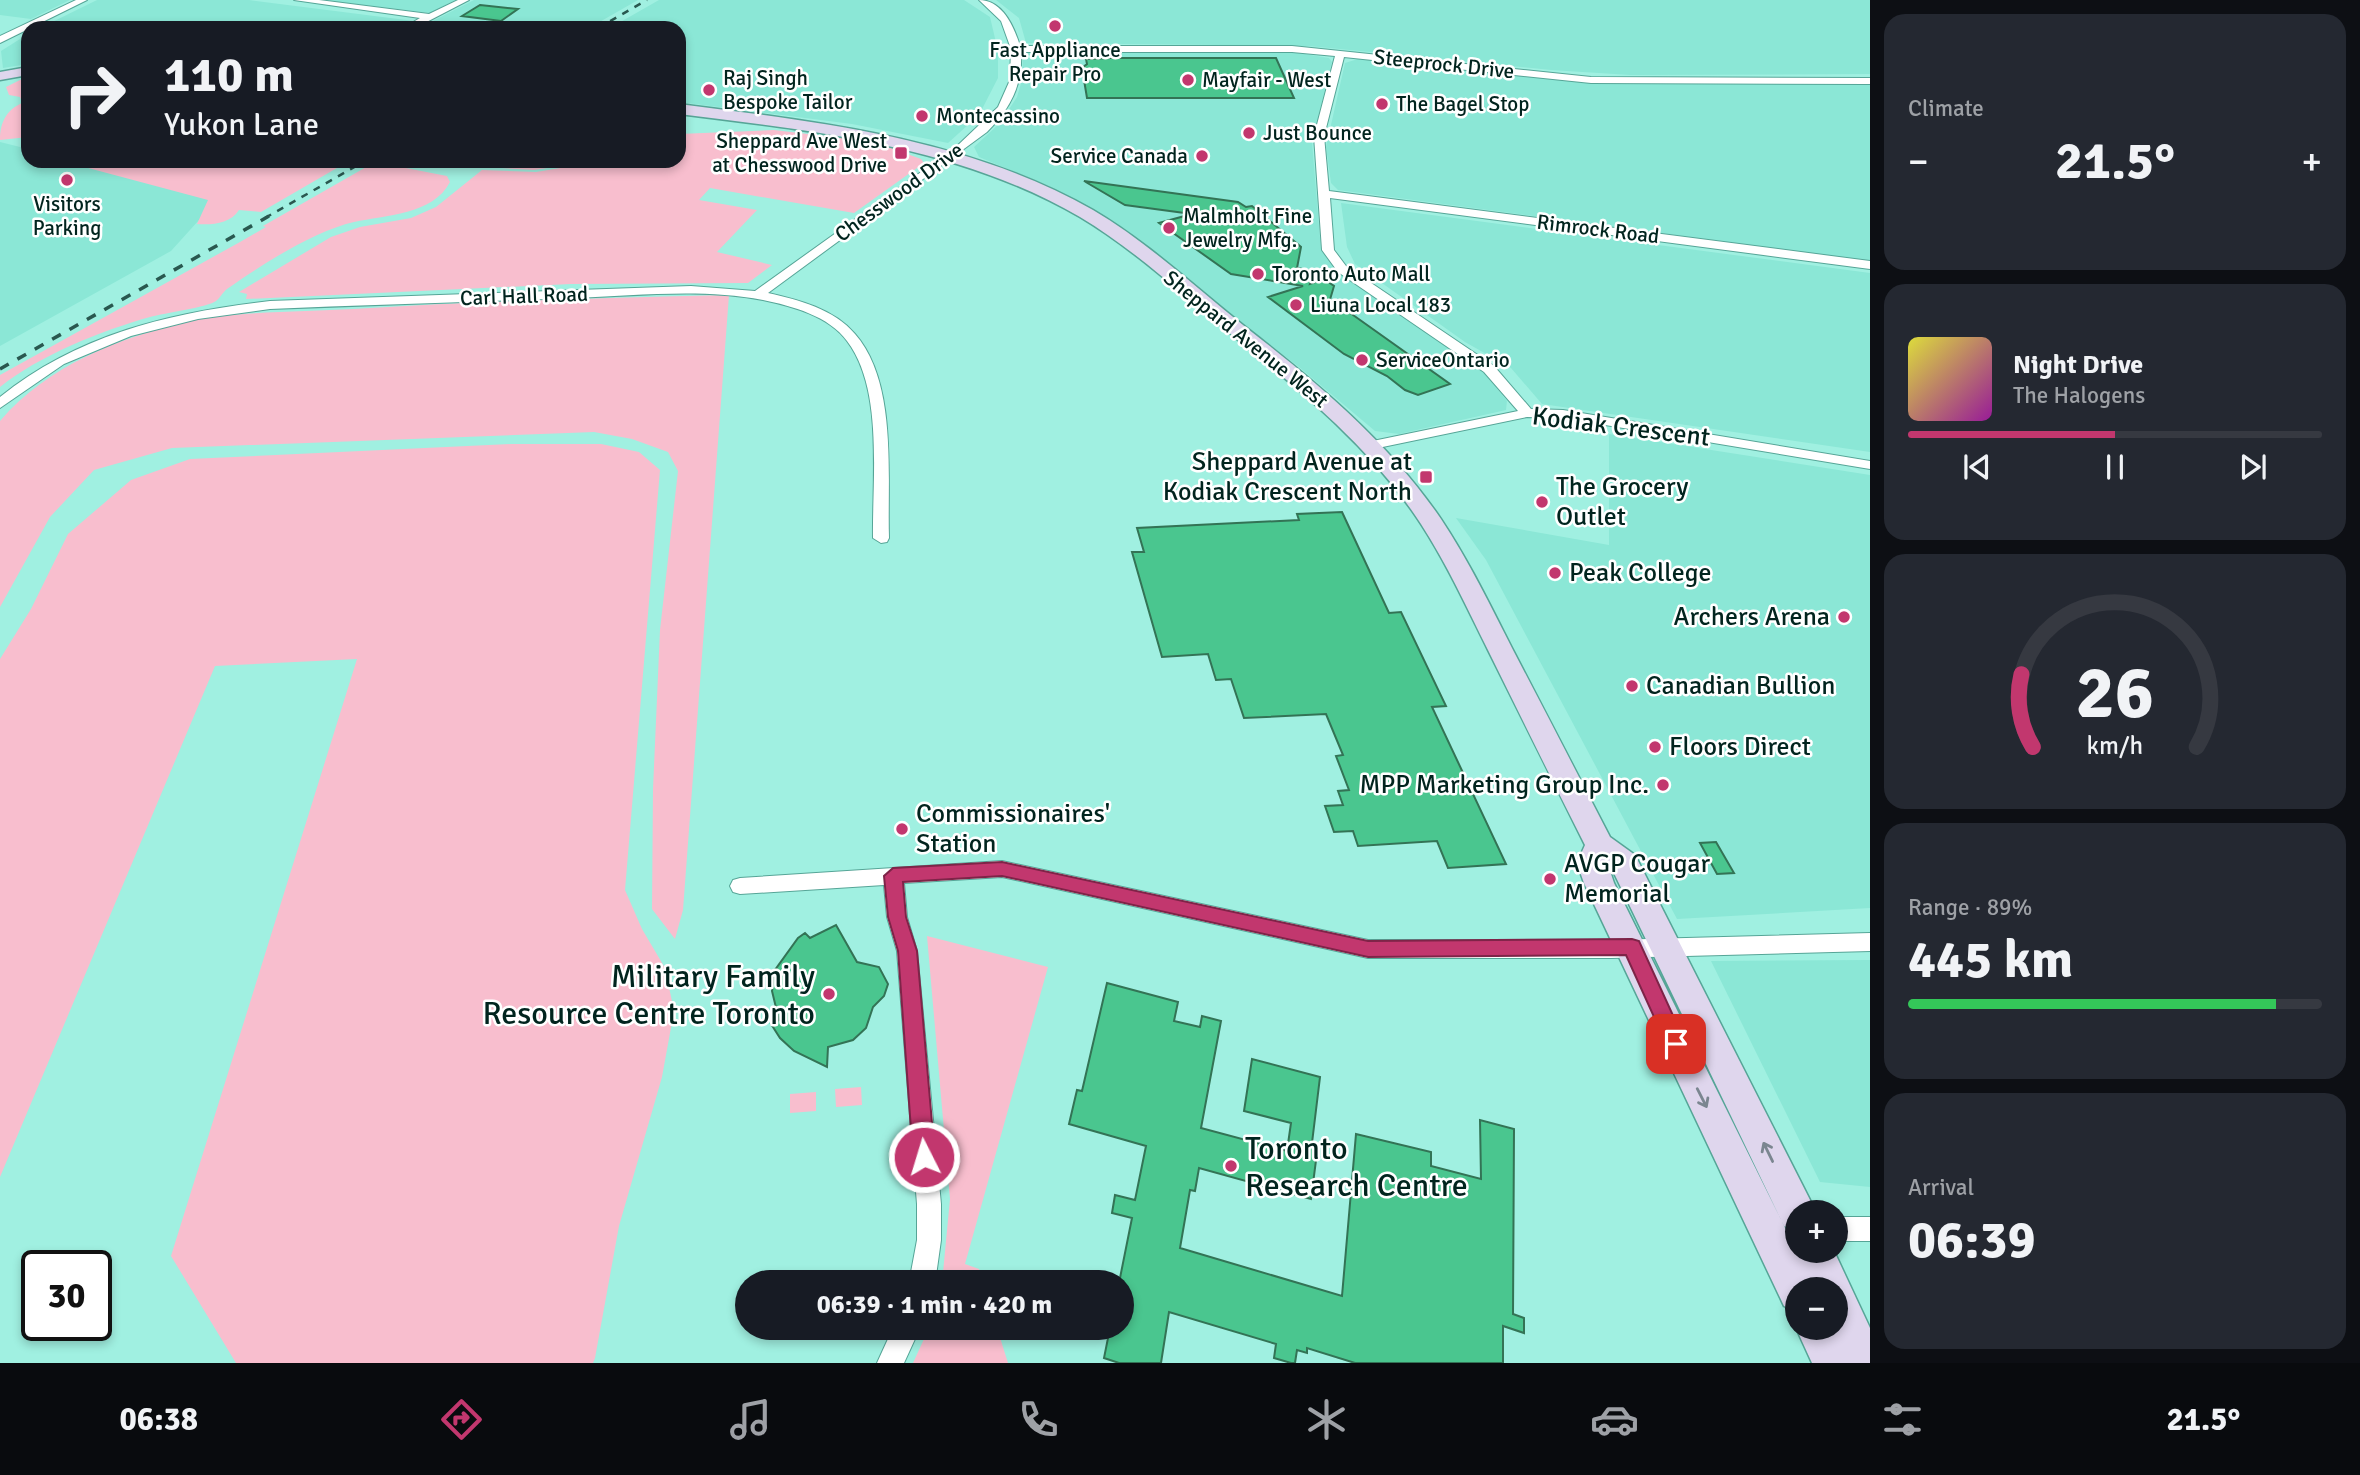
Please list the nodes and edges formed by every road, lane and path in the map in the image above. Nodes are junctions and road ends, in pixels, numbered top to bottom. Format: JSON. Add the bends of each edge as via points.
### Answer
{"nodes":[{"id":1,"x":83,"y":0,"type":"edge"},
{"id":2,"x":298,"y":0,"type":"edge"},
{"id":3,"x":465,"y":0,"type":"edge"},
{"id":4,"x":983,"y":0,"type":"edge"},
{"id":5,"x":431,"y":17,"type":"junction"},
{"id":6,"x":39,"y":21,"type":"edge"},
{"id":7,"x":423,"y":21,"type":"edge"},
{"id":8,"x":21,"y":30,"type":"edge"},
{"id":9,"x":0,"y":40,"type":"edge"},
{"id":10,"x":1017,"y":49,"type":"junction"},
{"id":11,"x":1341,"y":52,"type":"junction"},
{"id":12,"x":21,"y":72,"type":"edge"},
{"id":13,"x":0,"y":76,"type":"edge"},
{"id":14,"x":1870,"y":80,"type":"edge"},
{"id":15,"x":686,"y":110,"type":"edge"},
{"id":16,"x":951,"y":155,"type":"junction"},
{"id":17,"x":1326,"y":194,"type":"junction"},
{"id":18,"x":1870,"y":264,"type":"edge"},
{"id":19,"x":758,"y":295,"type":"junction"},
{"id":20,"x":0,"y":404,"type":"edge"},
{"id":21,"x":1527,"y":413,"type":"junction"},
{"id":22,"x":1373,"y":445,"type":"junction"},
{"id":23,"x":1870,"y":465,"type":"edge"},
{"id":24,"x":881,"y":538,"type":"dead end"},
{"id":25,"x":1600,"y":845,"type":"junction"},
{"id":26,"x":893,"y":876,"type":"junction"},
{"id":27,"x":740,"y":886,"type":"dead end"},
{"id":28,"x":1870,"y":943,"type":"edge"},
{"id":29,"x":1667,"y":945,"type":"junction"},
{"id":30,"x":1632,"y":947,"type":"junction"},
{"id":31,"x":1791,"y":1200,"type":"edge"},
{"id":32,"x":1870,"y":1228,"type":"edge"},
{"id":33,"x":1848,"y":1229,"type":"edge"},
{"id":34,"x":924,"y":1270,"type":"edge"},
{"id":35,"x":1789,"y":1277,"type":"edge"},
{"id":36,"x":1848,"y":1323,"type":"edge"},
{"id":37,"x":901,"y":1340,"type":"edge"},
{"id":38,"x":1821,"y":1340,"type":"edge"},
{"id":39,"x":890,"y":1363,"type":"edge"},
{"id":40,"x":1832,"y":1363,"type":"edge"},
{"id":41,"x":1866,"y":1363,"type":"edge"}],
"edges":[{"from":1,"to":6,"type":"street"},
{"from":2,"to":5,"type":"street"},
{"from":3,"to":5,"type":"street"},
{"from":4,"to":10,"type":"street","name":"Chesswood Drive","via":[[1004,16]]},
{"from":5,"to":7,"type":"street"},
{"from":8,"to":9,"type":"street"},
{"from":10,"to":11,"type":"street","name":"Steeprock Drive"},
{"from":10,"to":16,"type":"street","name":"Chesswood Drive","via":[[1013,86],[1004,106],[990,124]]},
{"from":11,"to":14,"type":"street","name":"Steeprock Drive","via":[[1591,80]]},
{"from":11,"to":17,"type":"street","via":[[1319,136]]},
{"from":12,"to":13,"type":"main road"},
{"from":15,"to":16,"type":"main road","name":"Sheppard Avenue West","via":[[826,129]]},
{"from":16,"to":19,"type":"street","name":"Chesswood Drive"},
{"from":16,"to":22,"type":"main road","name":"Sheppard Avenue West","via":[[1024,182],[1088,215],[1298,378]]},
{"from":17,"to":18,"type":"street","name":"Rimrock Road"},
{"from":17,"to":21,"type":"street","via":[[1326,238],[1335,262],[1489,369]]},
{"from":19,"to":20,"type":"street","name":"Carl Hall Road","via":[[691,290],[218,310],[154,324],[82,351],[43,372]]},
{"from":19,"to":24,"type":"street","name":"Carl Hall Road","via":[[822,316],[846,332],[863,352],[876,397]]},
{"from":21,"to":22,"type":"street","name":"Kodiak Crescent"},
{"from":21,"to":23,"type":"street","name":"Kodiak Crescent","via":[[1563,414]]},
{"from":22,"to":25,"type":"main road","name":"Sheppard Avenue West","via":[[1422,507],[1460,569]]},
{"from":25,"to":29,"type":"main road","name":"Sheppard Avenue West","via":[[1625,863]]},
{"from":25,"to":30,"type":"main road","name":"Sheppard Avenue West","via":[[1592,863]]},
{"from":26,"to":27,"type":"street"},
{"from":26,"to":30,"type":"street","via":[[1002,869],[1368,949]]},
{"from":26,"to":34,"type":"street","via":[[897,917],[907,951],[929,1204]]},
{"from":28,"to":29,"type":"street"},
{"from":29,"to":30,"type":"street"},
{"from":31,"to":29,"type":"main road","name":"Sheppard Avenue West","one_way":true},
{"from":30,"to":35,"type":"main road","name":"Sheppard Avenue West","one_way":true},
{"from":32,"to":33,"type":"street"},
{"from":36,"to":41,"type":"main road"},
{"from":37,"to":39,"type":"street"},
{"from":38,"to":40,"type":"main road"}]}
